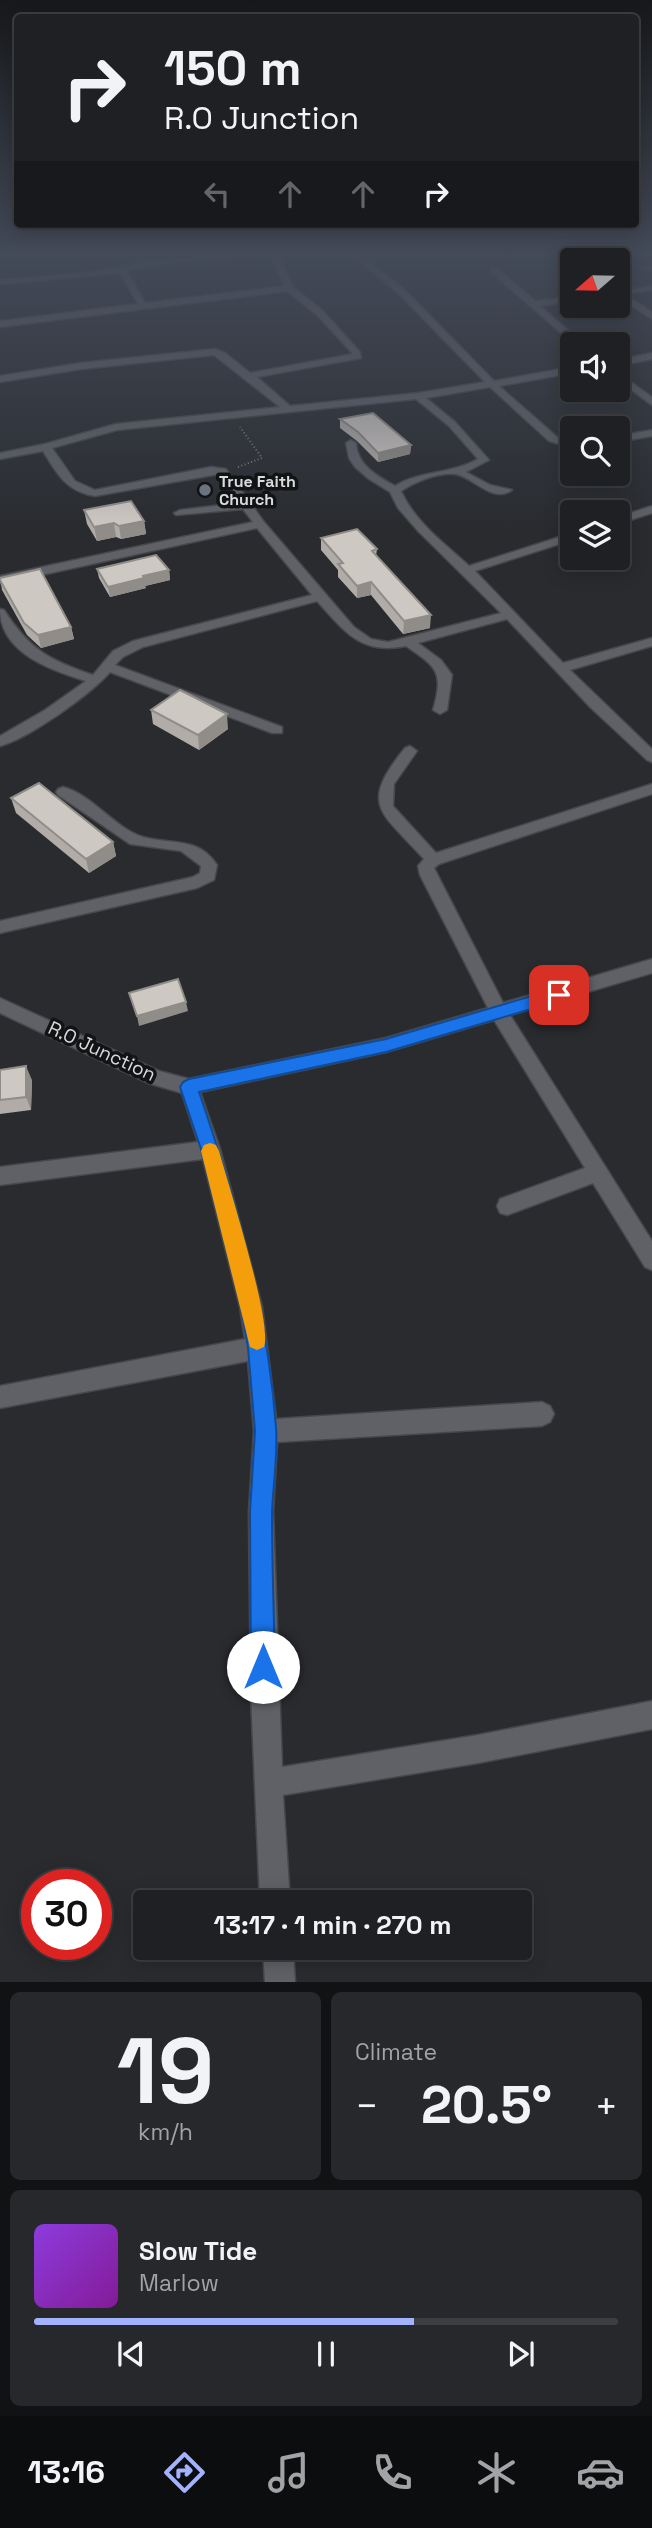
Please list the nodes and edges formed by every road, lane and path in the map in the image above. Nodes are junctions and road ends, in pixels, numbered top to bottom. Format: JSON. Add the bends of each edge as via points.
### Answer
{"nodes":[{"id":1,"x":349,"y":344,"type":"edge"},
{"id":2,"x":453,"y":344,"type":"edge"},
{"id":3,"x":652,"y":356,"type":"edge"},
{"id":4,"x":630,"y":361,"type":"edge"},
{"id":5,"x":560,"y":372,"type":"edge"},
{"id":6,"x":252,"y":375,"type":"junction"},
{"id":7,"x":0,"y":379,"type":"edge"},
{"id":8,"x":492,"y":384,"type":"junction"},
{"id":9,"x":630,"y":385,"type":"edge"},
{"id":10,"x":418,"y":396,"type":"junction"},
{"id":11,"x":652,"y":402,"type":"edge"},
{"id":12,"x":288,"y":410,"type":"junction"},
{"id":13,"x":232,"y":416,"type":"junction"},
{"id":14,"x":652,"y":433,"type":"edge"},
{"id":15,"x":630,"y":437,"type":"edge"},
{"id":16,"x":560,"y":441,"type":"edge"},
{"id":17,"x":351,"y":443,"type":"dead end"},
{"id":18,"x":46,"y":447,"type":"junction"},
{"id":19,"x":0,"y":456,"type":"edge"},
{"id":20,"x":222,"y":471,"type":"junction"},
{"id":21,"x":457,"y":471,"type":"junction"},
{"id":22,"x":394,"y":490,"type":"junction"},
{"id":23,"x":507,"y":490,"type":"dead end"},
{"id":24,"x":246,"y":505,"type":"junction"},
{"id":25,"x":652,"y":509,"type":"edge"},
{"id":26,"x":180,"y":513,"type":"dead end"},
{"id":27,"x":630,"y":517,"type":"edge"},
{"id":28,"x":260,"y":524,"type":"junction"},
{"id":29,"x":560,"y":540,"type":"edge"},
{"id":30,"x":467,"y":570,"type":"junction"},
{"id":31,"x":0,"y":580,"type":"edge"},
{"id":32,"x":320,"y":597,"type":"junction"},
{"id":33,"x":0,"y":612,"type":"edge"},
{"id":34,"x":509,"y":615,"type":"junction"},
{"id":35,"x":408,"y":642,"type":"junction"},
{"id":36,"x":652,"y":642,"type":"edge"},
{"id":37,"x":108,"y":667,"type":"junction"},
{"id":38,"x":561,"y":668,"type":"junction"},
{"id":39,"x":96,"y":680,"type":"junction"},
{"id":40,"x":440,"y":710,"type":"dead end"},
{"id":41,"x":276,"y":730,"type":"dead end"},
{"id":42,"x":0,"y":742,"type":"edge"},
{"id":43,"x":410,"y":751,"type":"dead end"},
{"id":44,"x":652,"y":757,"type":"edge"},
{"id":45,"x":652,"y":789,"type":"edge"},
{"id":46,"x":63,"y":792,"type":"dead end"},
{"id":47,"x":433,"y":860,"type":"junction"},
{"id":48,"x":0,"y":927,"type":"edge"},
{"id":49,"x":652,"y":966,"type":"edge"},
{"id":50,"x":0,"y":1005,"type":"edge"},
{"id":51,"x":499,"y":1012,"type":"junction"},
{"id":52,"x":189,"y":1087,"type":"junction"},
{"id":53,"x":210,"y":1149,"type":"junction"},
{"id":54,"x":598,"y":1172,"type":"junction"},
{"id":55,"x":0,"y":1175,"type":"edge"},
{"id":56,"x":506,"y":1206,"type":"dead end"},
{"id":57,"x":652,"y":1261,"type":"edge"},
{"id":58,"x":258,"y":1348,"type":"junction"},
{"id":59,"x":0,"y":1397,"type":"edge"},
{"id":60,"x":542,"y":1414,"type":"dead end"},
{"id":61,"x":266,"y":1431,"type":"junction"},
{"id":62,"x":652,"y":1715,"type":"edge"},
{"id":63,"x":268,"y":1783,"type":"junction"},
{"id":64,"x":274,"y":1890,"type":"edge"},
{"id":65,"x":279,"y":1960,"type":"edge"},
{"id":66,"x":280,"y":1982,"type":"edge"}],
"edges":[{"from":1,"to":6,"type":"street","via":[[357,358]]},
{"from":2,"to":8,"type":"street"},
{"from":3,"to":4,"type":"street"},
{"from":5,"to":8,"type":"street"},
{"from":6,"to":7,"type":"street","via":[[215,352]]},
{"from":6,"to":12,"type":"street"},
{"from":8,"to":10,"type":"street"},
{"from":8,"to":16,"type":"street"},
{"from":9,"to":11,"type":"street"},
{"from":10,"to":12,"type":"street"},
{"from":10,"to":21,"type":"street","via":[[452,424],[484,460]]},
{"from":12,"to":13,"type":"street"},
{"from":13,"to":18,"type":"street","via":[[116,427]]},
{"from":13,"to":20,"type":"path","via":[[262,458]]},
{"from":14,"to":15,"type":"street"},
{"from":17,"to":22,"type":"street","via":[[352,456],[372,477]]},
{"from":18,"to":19,"type":"street"},
{"from":18,"to":20,"type":"street","via":[[81,492]]},
{"from":20,"to":24,"type":"street"},
{"from":21,"to":22,"type":"street","via":[[423,474]]},
{"from":21,"to":23,"type":"street","via":[[487,488]]},
{"from":22,"to":30,"type":"street","via":[[422,529]]},
{"from":24,"to":26,"type":"street"},
{"from":24,"to":28,"type":"street"},
{"from":25,"to":27,"type":"street"},
{"from":28,"to":31,"type":"street"},
{"from":28,"to":32,"type":"street"},
{"from":29,"to":30,"type":"street"},
{"from":30,"to":34,"type":"street"},
{"from":32,"to":35,"type":"street","via":[[367,642],[388,646]]},
{"from":32,"to":37,"type":"street","via":[[162,636],[118,654]]},
{"from":33,"to":39,"type":"street","via":[[15,639],[35,657]]},
{"from":34,"to":35,"type":"street"},
{"from":34,"to":38,"type":"street"},
{"from":35,"to":40,"type":"street","via":[[440,665],[445,674],[448,684]]},
{"from":36,"to":38,"type":"street"},
{"from":37,"to":39,"type":"street"},
{"from":37,"to":41,"type":"street"},
{"from":38,"to":44,"type":"street"},
{"from":39,"to":42,"type":"street"},
{"from":43,"to":47,"type":"street","via":[[385,785],[383,797],[386,807]]},
{"from":45,"to":47,"type":"street"},
{"from":46,"to":48,"type":"street","via":[[135,840],[179,844],[200,853],[209,865],[208,876]]},
{"from":47,"to":51,"type":"street","via":[[426,866],[428,875]]},
{"from":49,"to":51,"type":"street","name":"R.O Junction"},
{"from":50,"to":52,"type":"street","name":"R.O Junction","via":[[156,1078]]},
{"from":51,"to":52,"type":"street","name":"R.O Junction","via":[[386,1045]]},
{"from":51,"to":54,"type":"street"},
{"from":52,"to":53,"type":"street"},
{"from":53,"to":55,"type":"street"},
{"from":53,"to":58,"type":"street"},
{"from":54,"to":56,"type":"street"},
{"from":54,"to":57,"type":"street"},
{"from":58,"to":59,"type":"street"},
{"from":58,"to":61,"type":"street"},
{"from":60,"to":61,"type":"street"},
{"from":61,"to":63,"type":"street","via":[[261,1512]]},
{"from":62,"to":63,"type":"street"},
{"from":63,"to":64,"type":"street"},
{"from":65,"to":66,"type":"street"}]}
